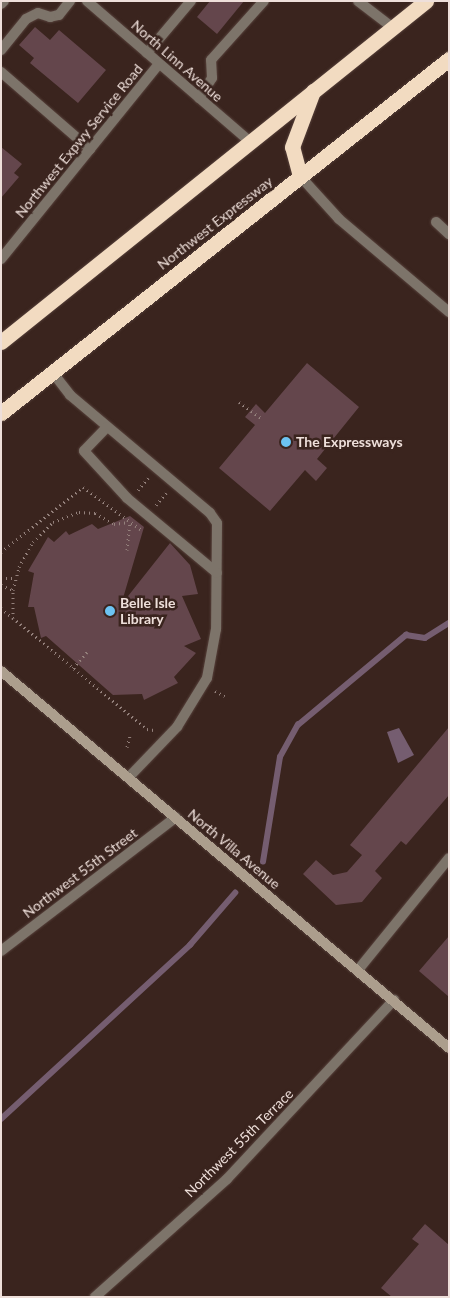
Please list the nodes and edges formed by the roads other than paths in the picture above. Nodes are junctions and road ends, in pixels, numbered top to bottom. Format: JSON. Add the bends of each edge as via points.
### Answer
{"nodes":[{"id":1,"x":4,"y":1,"type":"edge"},
{"id":2,"x":70,"y":1,"type":"edge"},
{"id":3,"x":87,"y":1,"type":"edge"},
{"id":4,"x":191,"y":1,"type":"edge"},
{"id":5,"x":264,"y":1,"type":"edge"},
{"id":6,"x":358,"y":1,"type":"edge"},
{"id":7,"x":426,"y":1,"type":"edge"},
{"id":8,"x":1,"y":4,"type":"edge"},
{"id":9,"x":392,"y":28,"type":"junction"},
{"id":10,"x":1,"y":50,"type":"edge"},
{"id":11,"x":147,"y":53,"type":"junction"},
{"id":12,"x":449,"y":59,"type":"edge"},
{"id":13,"x":160,"y":64,"type":"junction"},
{"id":14,"x":1,"y":72,"type":"edge"},
{"id":15,"x":314,"y":90,"type":"junction"},
{"id":16,"x":199,"y":98,"type":"junction"},
{"id":17,"x":249,"y":141,"type":"junction"},
{"id":18,"x":90,"y":149,"type":"junction"},
{"id":19,"x":300,"y":176,"type":"junction"},
{"id":20,"x":436,"y":222,"type":"dead end"},
{"id":21,"x":449,"y":234,"type":"edge"},
{"id":22,"x":1,"y":259,"type":"edge"},
{"id":23,"x":449,"y":312,"type":"edge"},
{"id":24,"x":1,"y":342,"type":"edge"},
{"id":25,"x":53,"y":372,"type":"junction"},
{"id":26,"x":1,"y":413,"type":"edge"},
{"id":27,"x":107,"y":426,"type":"junction"},
{"id":28,"x":217,"y":573,"type":"junction"},
{"id":29,"x":1,"y":671,"type":"edge"},
{"id":30,"x":129,"y":776,"type":"junction"},
{"id":31,"x":176,"y":817,"type":"junction"},
{"id":32,"x":449,"y":858,"type":"edge"},
{"id":33,"x":1,"y":951,"type":"edge"},
{"id":34,"x":358,"y":970,"type":"junction"},
{"id":35,"x":394,"y":1000,"type":"junction"},
{"id":36,"x":449,"y":1048,"type":"edge"},
{"id":37,"x":95,"y":1297,"type":"edge"}],
"edges":[{"from":1,"to":8,"type":"street"},
{"from":2,"to":10,"type":"street","via":[[59,15],[50,17],[38,13],[26,19]]},
{"from":3,"to":11,"type":"street","name":"North Linn Avenue"},
{"from":4,"to":11,"type":"street"},
{"from":5,"to":16,"type":"street","via":[[211,60],[212,78]]},
{"from":6,"to":9,"type":"street"},
{"from":7,"to":9,"type":"highway"},
{"from":9,"to":15,"type":"highway"},
{"from":11,"to":13,"type":"street","name":"North Linn Avenue"},
{"from":12,"to":19,"type":"highway","name":"Northwest Expressway"},
{"from":13,"to":16,"type":"street","name":"North Linn Avenue"},
{"from":13,"to":18,"type":"street","name":"Northwest Expwy Service Road"},
{"from":14,"to":18,"type":"street"},
{"from":15,"to":17,"type":"highway"},
{"from":15,"to":19,"type":"highway","via":[[292,147]]},
{"from":16,"to":17,"type":"street","name":"North Linn Avenue"},
{"from":17,"to":24,"type":"highway"},
{"from":18,"to":22,"type":"street","name":"Northwest Expwy Service Road"},
{"from":19,"to":23,"type":"street","via":[[339,219]]},
{"from":19,"to":25,"type":"highway","name":"Northwest Expressway"},
{"from":20,"to":21,"type":"street"},
{"from":25,"to":26,"type":"highway","name":"Northwest Expressway"},
{"from":25,"to":27,"type":"street","via":[[70,395]]},
{"from":27,"to":28,"type":"street","via":[[214,517]]},
{"from":27,"to":28,"type":"street","via":[[84,451],[127,498]]},
{"from":28,"to":30,"type":"street","via":[[215,644],[207,678],[177,727]]},
{"from":29,"to":30,"type":"street","name":"North Villa Avenue"},
{"from":30,"to":31,"type":"street","name":"North Villa Avenue"},
{"from":31,"to":33,"type":"street","name":"Northwest 55th Street"},
{"from":31,"to":34,"type":"street","name":"North Villa Avenue"},
{"from":32,"to":34,"type":"street"},
{"from":34,"to":35,"type":"street","name":"North Villa Avenue"},
{"from":35,"to":36,"type":"street","name":"North Villa Avenue"},
{"from":35,"to":37,"type":"street","name":"Northwest 55th Terrace","via":[[227,1179]]}]}
